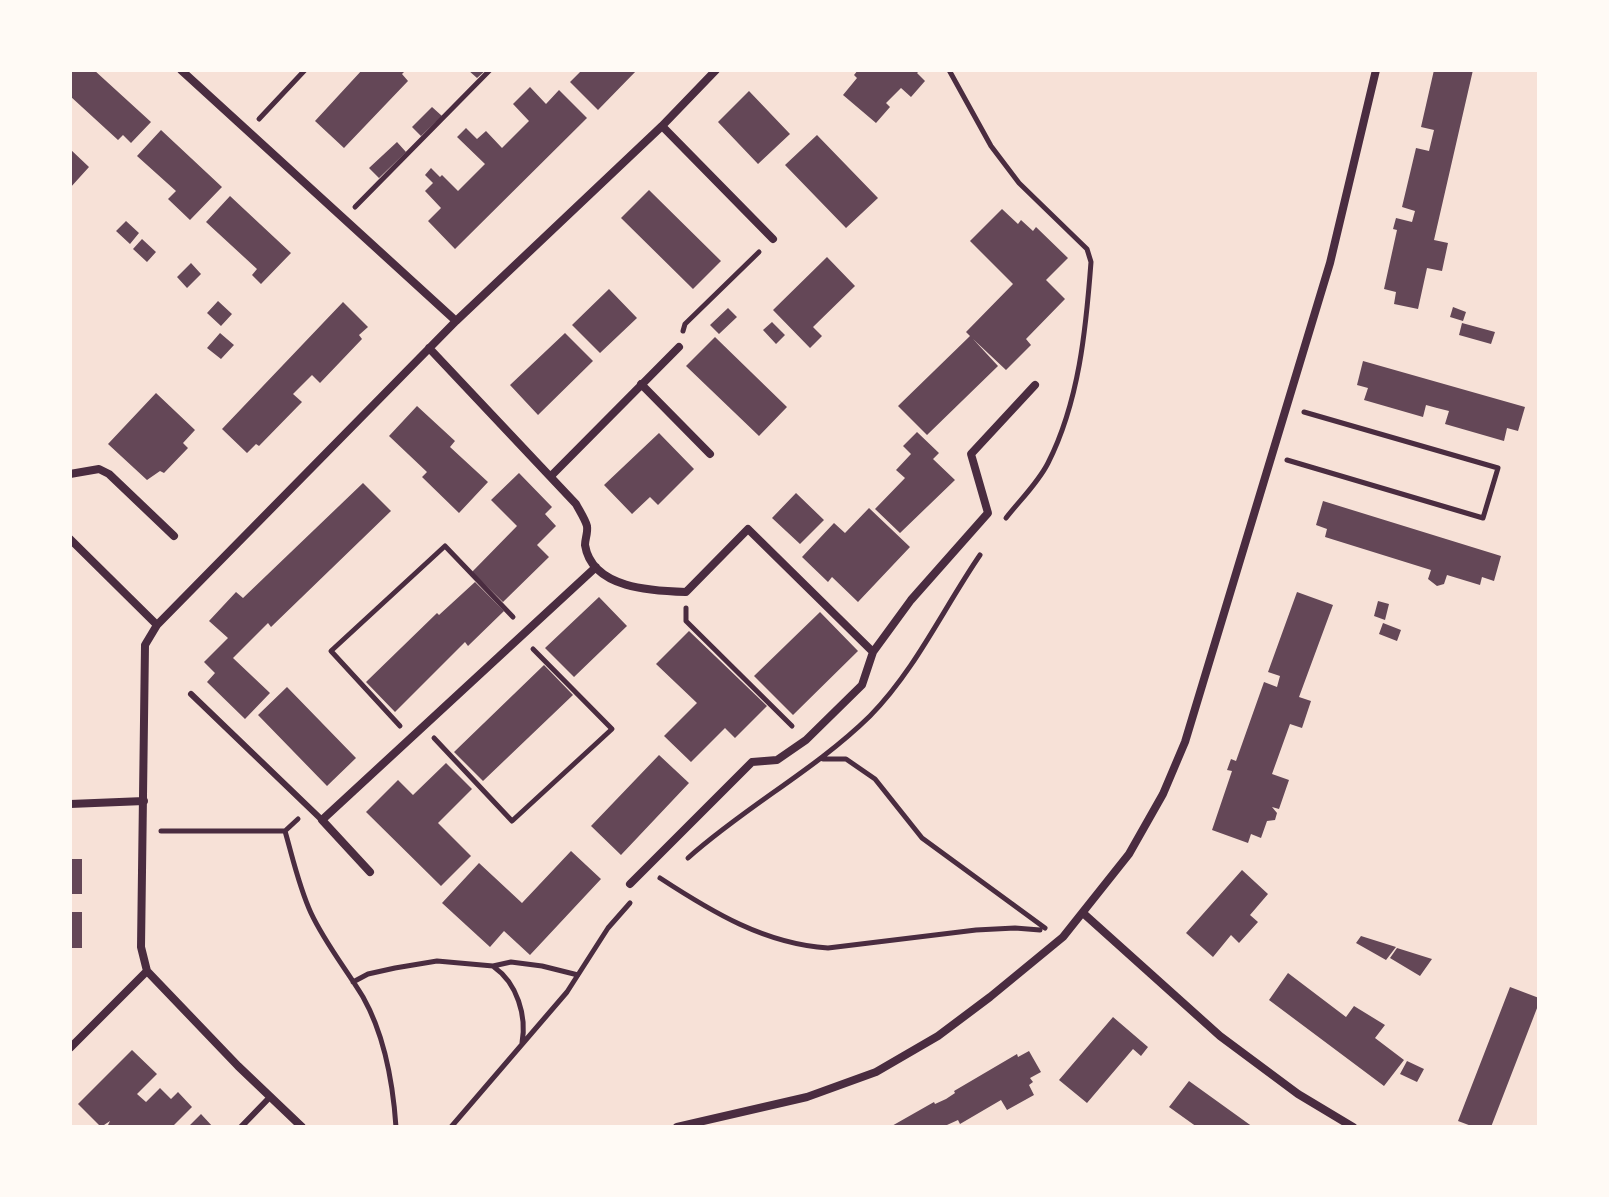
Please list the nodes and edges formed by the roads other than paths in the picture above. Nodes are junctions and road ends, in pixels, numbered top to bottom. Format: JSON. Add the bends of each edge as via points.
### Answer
{"nodes":[{"id":1,"x":181,"y":70,"type":"edge"},
{"id":2,"x":716,"y":70,"type":"edge"},
{"id":3,"x":1376,"y":70,"type":"edge"},
{"id":4,"x":662,"y":126,"type":"junction"},
{"id":5,"x":773,"y":239,"type":"road end"},
{"id":6,"x":456,"y":321,"type":"junction"},
{"id":7,"x":679,"y":347,"type":"road end"},
{"id":8,"x":429,"y":348,"type":"junction"},
{"id":9,"x":641,"y":384,"type":"junction"},
{"id":10,"x":1035,"y":385,"type":"dead end"},
{"id":11,"x":710,"y":454,"type":"dead end"},
{"id":12,"x":70,"y":474,"type":"edge"},
{"id":13,"x":551,"y":476,"type":"junction"},
{"id":14,"x":174,"y":536,"type":"dead end"},
{"id":15,"x":70,"y":539,"type":"edge"},
{"id":16,"x":596,"y":567,"type":"junction"},
{"id":17,"x":157,"y":625,"type":"junction"},
{"id":18,"x":873,"y":652,"type":"junction"},
{"id":19,"x":191,"y":694,"type":"dead end"},
{"id":20,"x":144,"y":801,"type":"junction"},
{"id":21,"x":70,"y":804,"type":"edge"},
{"id":22,"x":322,"y":820,"type":"junction"},
{"id":23,"x":370,"y":872,"type":"dead end"},
{"id":24,"x":630,"y":884,"type":"dead end"},
{"id":25,"x":1083,"y":913,"type":"junction"},
{"id":26,"x":147,"y":971,"type":"junction"},
{"id":27,"x":70,"y":1048,"type":"edge"},
{"id":28,"x":270,"y":1097,"type":"junction"},
{"id":29,"x":241,"y":1127,"type":"edge"},
{"id":30,"x":302,"y":1127,"type":"edge"},
{"id":31,"x":677,"y":1127,"type":"edge"},
{"id":32,"x":1353,"y":1127,"type":"edge"}],
"edges":[{"from":1,"to":6,"type":"street"},
{"from":2,"to":4,"type":"street"},
{"from":3,"to":25,"type":"street","via":[[1330,263],[1185,742],[1129,854]]},
{"from":4,"to":5,"type":"street"},
{"from":4,"to":6,"type":"street"},
{"from":6,"to":8,"type":"street"},
{"from":7,"to":9,"type":"street"},
{"from":8,"to":13,"type":"street"},
{"from":8,"to":17,"type":"street"},
{"from":9,"to":11,"type":"street"},
{"from":9,"to":13,"type":"street"},
{"from":10,"to":18,"type":"street","via":[[971,454],[988,513]]},
{"from":12,"to":14,"type":"street","via":[[99,469],[109,474]]},
{"from":13,"to":16,"type":"street","via":[[587,526],[585,547]]},
{"from":15,"to":17,"type":"street"},
{"from":16,"to":18,"type":"street","via":[[619,584],[686,592],[748,529]]},
{"from":16,"to":22,"type":"street"},
{"from":17,"to":20,"type":"street","via":[[145,645]]},
{"from":18,"to":24,"type":"street","via":[[862,685],[806,740],[777,760],[752,762]]},
{"from":19,"to":22,"type":"lane"},
{"from":20,"to":21,"type":"street"},
{"from":20,"to":26,"type":"street","via":[[141,947]]},
{"from":22,"to":23,"type":"street"},
{"from":25,"to":31,"type":"street","via":[[1063,937],[990,997],[938,1036],[876,1072],[807,1097]]},
{"from":25,"to":32,"type":"street","via":[[1220,1036]]},
{"from":26,"to":27,"type":"street"},
{"from":26,"to":28,"type":"street"},
{"from":28,"to":29,"type":"lane"},
{"from":28,"to":30,"type":"street"}]}
